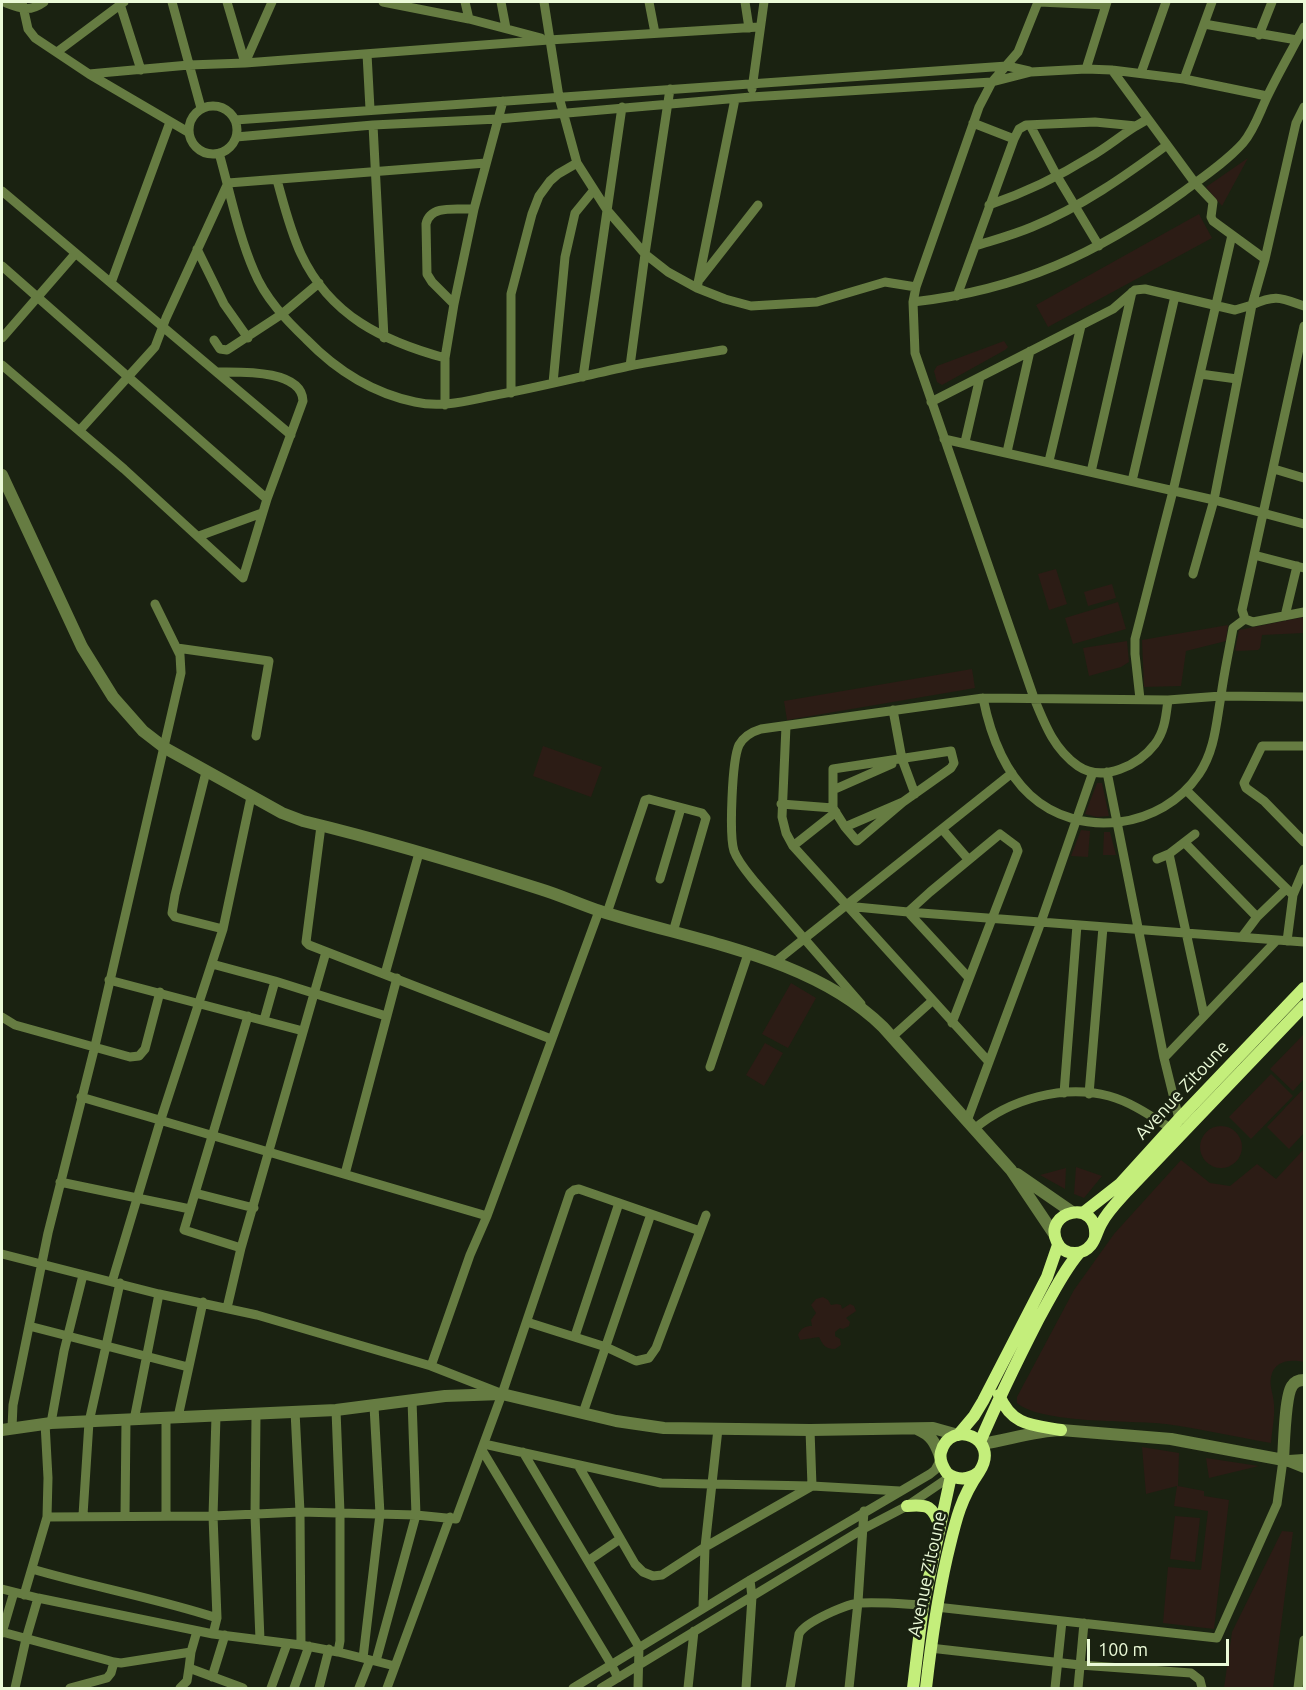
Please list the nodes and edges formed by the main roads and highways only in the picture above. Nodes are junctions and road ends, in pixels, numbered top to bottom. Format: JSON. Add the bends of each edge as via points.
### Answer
{"nodes":[{"id":1,"x":1305,"y":988,"type":"edge"},
{"id":2,"x":1305,"y":1006,"type":"edge"},
{"id":3,"x":1077,"y":1212,"type":"junction"},
{"id":4,"x":1095,"y":1237,"type":"junction"},
{"id":5,"x":1056,"y":1239,"type":"junction"},
{"id":6,"x":1079,"y":1253,"type":"junction"},
{"id":7,"x":999,"y":1395,"type":"junction"},
{"id":8,"x":1061,"y":1430,"type":"road end"},
{"id":9,"x":958,"y":1435,"type":"junction"},
{"id":10,"x":981,"y":1443,"type":"junction"},
{"id":11,"x":981,"y":1468,"type":"junction"},
{"id":12,"x":951,"y":1476,"type":"junction"},
{"id":13,"x":907,"y":1506,"type":"road end"},
{"id":14,"x":940,"y":1527,"type":"junction"},
{"id":15,"x":929,"y":1606,"type":"junction"},
{"id":16,"x":913,"y":1689,"type":"edge"},
{"id":17,"x":926,"y":1689,"type":"edge"}],
"edges":[{"from":1,"to":3,"type":"main road","name":"Avenue Zitoune","via":[[1120,1184]]},
{"from":2,"to":4,"type":"main road","name":"Avenue Zitoune","via":[[1127,1191],[1109,1211]]},
{"from":3,"to":4,"type":"main road","via":[[1088,1216],[1095,1226]]},
{"from":3,"to":5,"type":"main road","via":[[1060,1218]]},
{"from":4,"to":6,"type":"main road","via":[[1090,1247]]},
{"from":5,"to":6,"type":"main road","via":[[1068,1252]]},
{"from":5,"to":9,"type":"main road","via":[[1047,1277],[983,1401]]},
{"from":6,"to":7,"type":"main road","via":[[1058,1283]]},
{"from":7,"to":8,"type":"main road","via":[[1014,1418]]},
{"from":7,"to":10,"type":"main road"},
{"from":9,"to":10,"type":"main road","via":[[970,1435]]},
{"from":9,"to":12,"type":"main road","via":[[945,1442],[940,1458]]},
{"from":10,"to":11,"type":"main road"},
{"from":11,"to":12,"type":"main road","via":[[969,1478]]},
{"from":11,"to":15,"type":"main road","name":"Avenue Zitoune","via":[[957,1513]]},
{"from":12,"to":14,"type":"main road","name":"Avenue Zitoune"},
{"from":13,"to":14,"type":"main road","via":[[930,1508]]},
{"from":14,"to":15,"type":"main road","name":"Avenue Zitoune"},
{"from":15,"to":16,"type":"main road","name":"Avenue Zitoune"},
{"from":15,"to":17,"type":"main road","name":"Avenue Zitoune"}]}
